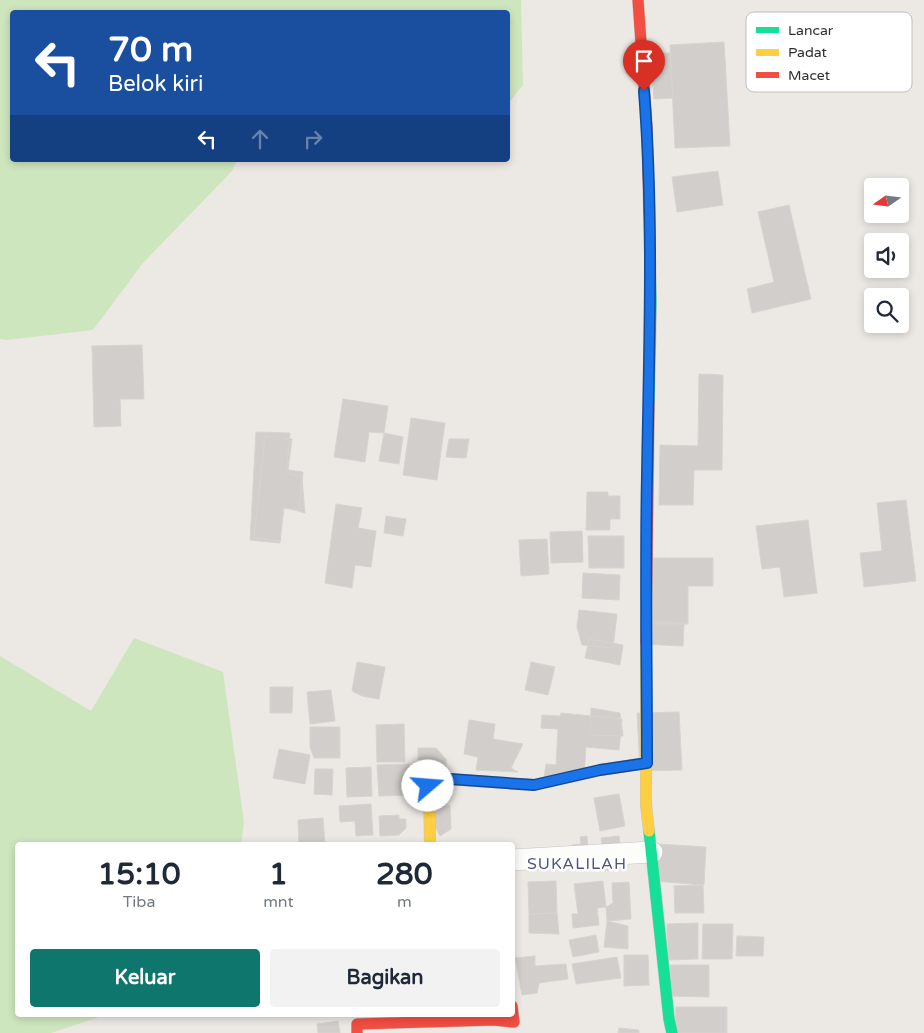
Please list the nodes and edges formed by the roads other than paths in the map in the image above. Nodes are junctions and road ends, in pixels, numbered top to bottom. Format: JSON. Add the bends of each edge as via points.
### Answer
{"nodes":[{"id":1,"x":638,"y":0,"type":"edge"},
{"id":2,"x":647,"y":763,"type":"junction"},
{"id":3,"x":430,"y":842,"type":"edge"},
{"id":4,"x":652,"y":852,"type":"junction"},
{"id":5,"x":515,"y":860,"type":"edge"},
{"id":6,"x":514,"y":1020,"type":"edge"},
{"id":7,"x":436,"y":1023,"type":"edge"},
{"id":8,"x":357,"y":1024,"type":"edge"},
{"id":9,"x":672,"y":1033,"type":"edge"}],
"edges":[{"from":1,"to":2,"type":"street","via":[[647,128],[651,300]]},
{"from":2,"to":3,"type":"street","via":[[534,785],[431,779],[428,786]]},
{"from":2,"to":4,"type":"street","via":[[646,805]]},
{"from":4,"to":5,"type":"street"},
{"from":4,"to":9,"type":"street"},
{"from":6,"to":7,"type":"street"},
{"from":7,"to":8,"type":"street"}]}
